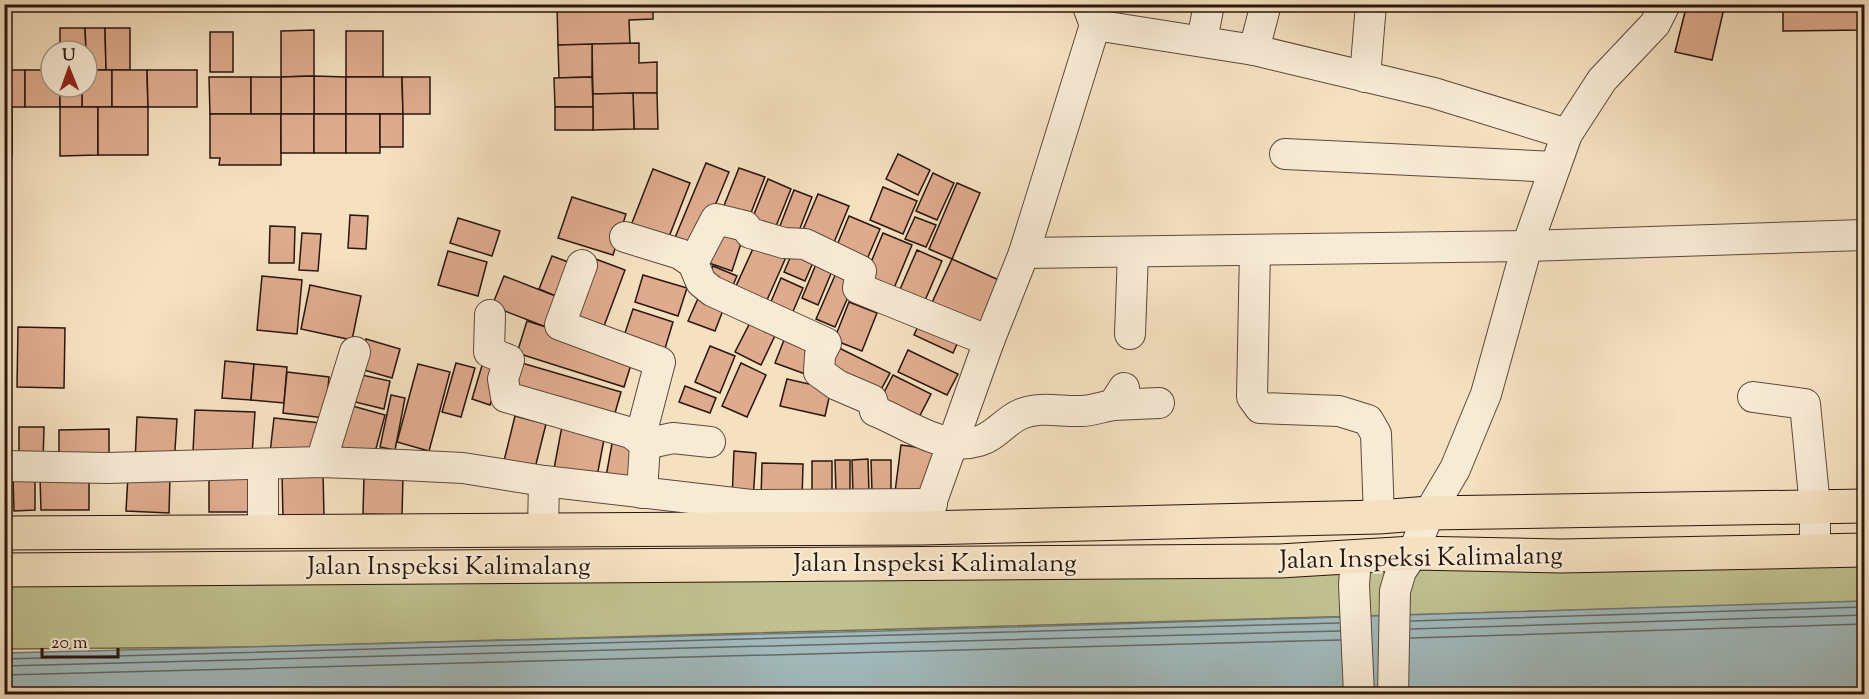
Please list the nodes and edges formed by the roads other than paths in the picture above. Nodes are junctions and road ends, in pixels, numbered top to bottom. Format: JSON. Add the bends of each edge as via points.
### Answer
{"nodes":[{"id":1,"x":1209,"y":4,"type":"edge"},
{"id":2,"x":1266,"y":4,"type":"edge"},
{"id":3,"x":1371,"y":4,"type":"edge"},
{"id":4,"x":1665,"y":4,"type":"edge"},
{"id":5,"x":1091,"y":15,"type":"edge"},
{"id":6,"x":1202,"y":41,"type":"junction"},
{"id":7,"x":1254,"y":50,"type":"junction"},
{"id":8,"x":1365,"y":77,"type":"junction"},
{"id":9,"x":1567,"y":134,"type":"junction"},
{"id":10,"x":1286,"y":154,"type":"dead end"},
{"id":11,"x":1555,"y":167,"type":"junction"},
{"id":12,"x":1864,"y":235,"type":"edge"},
{"id":13,"x":625,"y":237,"type":"dead end"},
{"id":14,"x":1527,"y":246,"type":"junction"},
{"id":15,"x":1255,"y":250,"type":"junction"},
{"id":16,"x":1133,"y":252,"type":"junction"},
{"id":17,"x":1024,"y":254,"type":"junction"},
{"id":18,"x":693,"y":263,"type":"junction"},
{"id":19,"x":582,"y":265,"type":"dead end"},
{"id":20,"x":490,"y":315,"type":"dead end"},
{"id":21,"x":1130,"y":334,"type":"dead end"},
{"id":22,"x":989,"y":341,"type":"junction"},
{"id":23,"x":355,"y":352,"type":"dead end"},
{"id":24,"x":1753,"y":397,"type":"dead end"},
{"id":25,"x":1159,"y":403,"type":"dead end"},
{"id":26,"x":710,"y":442,"type":"dead end"},
{"id":27,"x":953,"y":442,"type":"junction"},
{"id":28,"x":645,"y":444,"type":"junction"},
{"id":29,"x":321,"y":462,"type":"junction"},
{"id":30,"x":263,"y":464,"type":"junction"},
{"id":31,"x":4,"y":466,"type":"edge"},
{"id":32,"x":544,"y":481,"type":"junction"},
{"id":33,"x":642,"y":493,"type":"junction"},
{"id":34,"x":1864,"y":506,"type":"edge"},
{"id":35,"x":1815,"y":507,"type":"junction"},
{"id":36,"x":1429,"y":513,"type":"junction"},
{"id":37,"x":927,"y":516,"type":"junction"},
{"id":38,"x":1379,"y":517,"type":"junction"},
{"id":39,"x":543,"y":530,"type":"junction"},
{"id":40,"x":263,"y":532,"type":"junction"},
{"id":41,"x":4,"y":533,"type":"edge"},
{"id":42,"x":1864,"y":550,"type":"edge"},
{"id":43,"x":1815,"y":551,"type":"junction"},
{"id":44,"x":1413,"y":553,"type":"junction"},
{"id":45,"x":4,"y":570,"type":"edge"},
{"id":46,"x":1355,"y":571,"type":"junction"},
{"id":47,"x":1359,"y":694,"type":"edge"},
{"id":48,"x":1393,"y":694,"type":"edge"}],
"edges":[{"from":1,"to":6,"type":"street"},
{"from":2,"to":7,"type":"street"},
{"from":3,"to":8,"type":"street"},
{"from":4,"to":9,"type":"street","via":[[1655,24],[1602,80]]},
{"from":5,"to":6,"type":"street"},
{"from":5,"to":17,"type":"street"},
{"from":6,"to":7,"type":"street"},
{"from":7,"to":8,"type":"street"},
{"from":8,"to":9,"type":"street","via":[[1434,93]]},
{"from":9,"to":11,"type":"street"},
{"from":10,"to":11,"type":"street"},
{"from":11,"to":14,"type":"street"},
{"from":12,"to":14,"type":"street"},
{"from":13,"to":18,"type":"street","via":[[680,254]]},
{"from":14,"to":15,"type":"street"},
{"from":14,"to":36,"type":"street","via":[[1486,394],[1455,469]]},
{"from":15,"to":16,"type":"street"},
{"from":15,"to":38,"type":"street","via":[[1254,404],[1260,408],[1338,411],[1368,420],[1377,434]]},
{"from":16,"to":17,"type":"street"},
{"from":16,"to":21,"type":"street"},
{"from":17,"to":22,"type":"street"},
{"from":18,"to":22,"type":"street","via":[[716,219],[745,226],[750,233],[784,243],[805,244],[861,271],[858,288]]},
{"from":18,"to":27,"type":"street","via":[[701,282],[712,291],[826,343],[820,355],[819,372],[837,385],[872,400],[875,411],[913,431]]},
{"from":19,"to":28,"type":"street","via":[[560,325],[660,362],[643,427]]},
{"from":20,"to":28,"type":"street","via":[[489,352],[509,360],[503,379],[506,397],[631,433]]},
{"from":22,"to":27,"type":"street"},
{"from":23,"to":29,"type":"street"},
{"from":24,"to":35,"type":"street","via":[[1805,404]]},
{"from":25,"to":27,"type":"street","via":[[1118,397],[1082,411],[1021,414],[979,442]]},
{"from":26,"to":28,"type":"street","via":[[673,438]]},
{"from":27,"to":37,"type":"street"},
{"from":28,"to":33,"type":"street"},
{"from":29,"to":30,"type":"street"},
{"from":29,"to":32,"type":"street","via":[[463,468]]},
{"from":30,"to":31,"type":"street"},
{"from":30,"to":40,"type":"street"},
{"from":32,"to":33,"type":"street"},
{"from":32,"to":39,"type":"street"},
{"from":33,"to":37,"type":"street","via":[[751,505]]},
{"from":34,"to":35,"type":"main road","name":"Jalan Inspeksi Kalimalang"},
{"from":35,"to":36,"type":"main road","name":"Jalan Inspeksi Kalimalang"},
{"from":35,"to":43,"type":"street"},
{"from":36,"to":38,"type":"main road","name":"Jalan Inspeksi Kalimalang"},
{"from":36,"to":44,"type":"street"},
{"from":37,"to":38,"type":"main road","name":"Jalan Inspeksi Kalimalang"},
{"from":37,"to":39,"type":"main road","name":"Jalan Inspeksi Kalimalang"},
{"from":39,"to":40,"type":"main road","name":"Jalan Inspeksi Kalimalang"},
{"from":40,"to":41,"type":"main road","name":"Jalan Inspeksi Kalimalang"},
{"from":42,"to":43,"type":"main road","name":"Jalan Inspeksi Kalimalang"},
{"from":43,"to":44,"type":"main road","name":"Jalan Inspeksi Kalimalang","via":[[1561,556]]},
{"from":44,"to":46,"type":"main road","name":"Jalan Inspeksi Kalimalang"},
{"from":44,"to":48,"type":"street","via":[[1401,571],[1395,591]]},
{"from":45,"to":46,"type":"main road","name":"Jalan Inspeksi Kalimalang","via":[[1280,561]]},
{"from":46,"to":47,"type":"street"}]}
